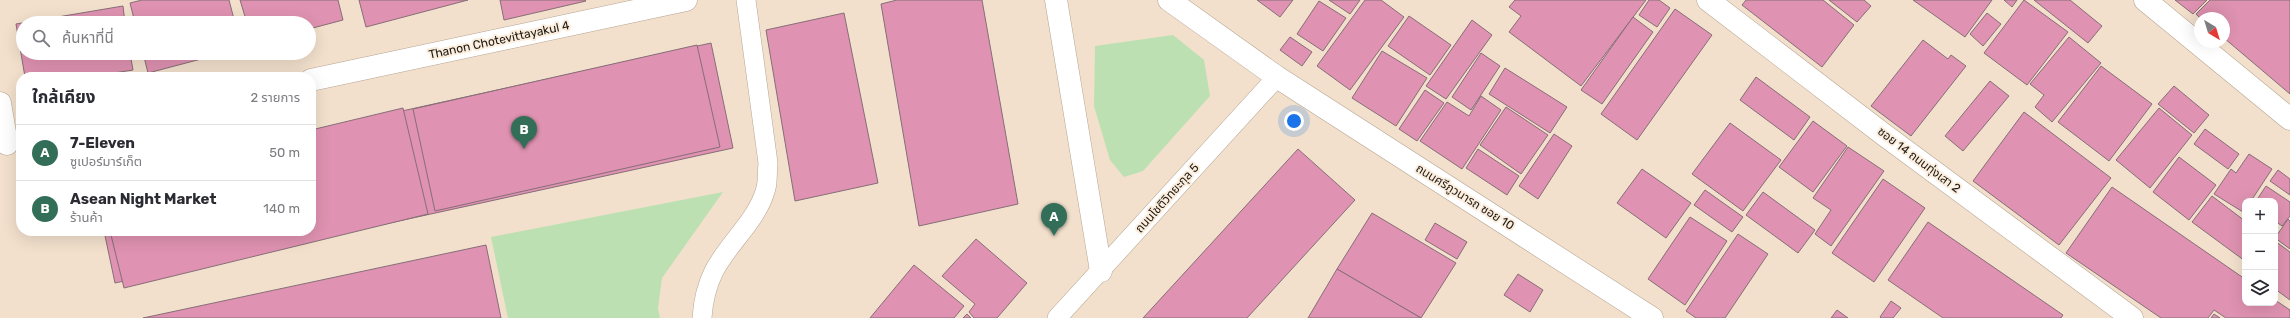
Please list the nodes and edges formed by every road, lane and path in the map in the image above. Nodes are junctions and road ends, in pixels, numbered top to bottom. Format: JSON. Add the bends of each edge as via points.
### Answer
{"nodes":[{"id":1,"x":686,"y":0,"type":"edge"},
{"id":2,"x":746,"y":0,"type":"edge"},
{"id":3,"x":1056,"y":0,"type":"edge"},
{"id":4,"x":1170,"y":0,"type":"edge"},
{"id":5,"x":1708,"y":0,"type":"edge"},
{"id":6,"x":2145,"y":0,"type":"edge"},
{"id":7,"x":1277,"y":77,"type":"junction"},
{"id":8,"x":316,"y":79,"type":"edge"},
{"id":9,"x":0,"y":103,"type":"edge"},
{"id":10,"x":2290,"y":119,"type":"edge"},
{"id":11,"x":9,"y":144,"type":"edge"},
{"id":12,"x":1101,"y":271,"type":"junction"},
{"id":13,"x":702,"y":318,"type":"edge"},
{"id":14,"x":1057,"y":318,"type":"edge"},
{"id":15,"x":1652,"y":318,"type":"edge"},
{"id":16,"x":2132,"y":318,"type":"edge"}],
"edges":[{"from":1,"to":8,"type":"street","name":"Thanon Chotevittayakul 4"},
{"from":2,"to":13,"type":"lane","via":[[768,163],[766,187],[760,204],[748,224],[714,271],[708,286]]},
{"from":3,"to":12,"type":"street"},
{"from":4,"to":7,"type":"street","name":"ถนนศรีภูวนารถ ซอย 10"},
{"from":5,"to":16,"type":"street","name":"ซอย 14 ถนนทุ่งเสา 2","via":[[1883,134]]},
{"from":6,"to":10,"type":"street"},
{"from":7,"to":12,"type":"lane","name":"ถนนโชติวิทยะกุล 5"},
{"from":7,"to":15,"type":"street","name":"ถนนศรีภูวนารถ ซอย 10"},
{"from":9,"to":11,"type":"street"},
{"from":12,"to":14,"type":"lane","name":"ถนนโชติวิทยะกุล 5"}]}
